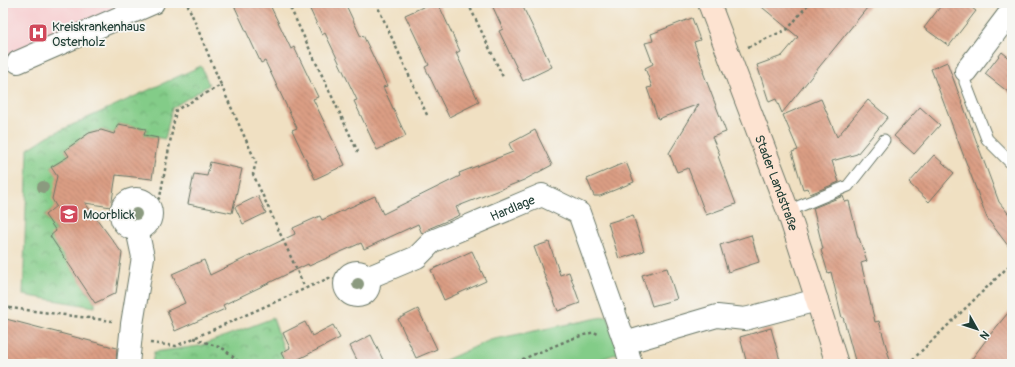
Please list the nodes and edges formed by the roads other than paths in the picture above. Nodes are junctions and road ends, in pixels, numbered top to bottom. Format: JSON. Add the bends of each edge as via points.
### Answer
{"nodes":[{"id":1,"x":153,"y":3,"type":"edge"},
{"id":2,"x":709,"y":3,"type":"edge"},
{"id":3,"x":1012,"y":10,"type":"edge"},
{"id":4,"x":18,"y":62,"type":"dead end"},
{"id":5,"x":966,"y":71,"type":"joint"},
{"id":6,"x":884,"y":140,"type":"dead end"},
{"id":7,"x":1012,"y":164,"type":"edge"},
{"id":8,"x":150,"y":209,"type":"road end"},
{"id":9,"x":788,"y":211,"type":"junction"},
{"id":10,"x":345,"y":281,"type":"road end"},
{"id":11,"x":817,"y":300,"type":"junction"},
{"id":12,"x":625,"y":343,"type":"junction"},
{"id":13,"x":128,"y":364,"type":"edge"},
{"id":14,"x":631,"y":364,"type":"edge"},
{"id":15,"x":837,"y":364,"type":"edge"}],
"edges":[{"from":1,"to":4,"type":"street"},
{"from":2,"to":9,"type":"street","name":"Stader Landstraße"},
{"from":3,"to":5,"type":"street"},
{"from":5,"to":7,"type":"lane","via":[[965,82],[987,139]]},
{"from":6,"to":9,"type":"lane","via":[[848,186]]},
{"from":8,"to":13,"type":"street","via":[[146,202],[135,198],[127,201],[120,215],[129,228],[137,229],[143,257]]},
{"from":9,"to":11,"type":"street","name":"Stader Landstraße"},
{"from":10,"to":12,"type":"street","name":"Hardlage","via":[[344,287],[348,293],[360,296],[367,290],[367,278],[417,257],[433,241],[542,195],[579,213]]},
{"from":11,"to":12,"type":"street","via":[[745,319],[717,316]]},
{"from":11,"to":15,"type":"street","name":"Stader Landstraße"},
{"from":12,"to":14,"type":"street","name":"Hardlage"}]}
